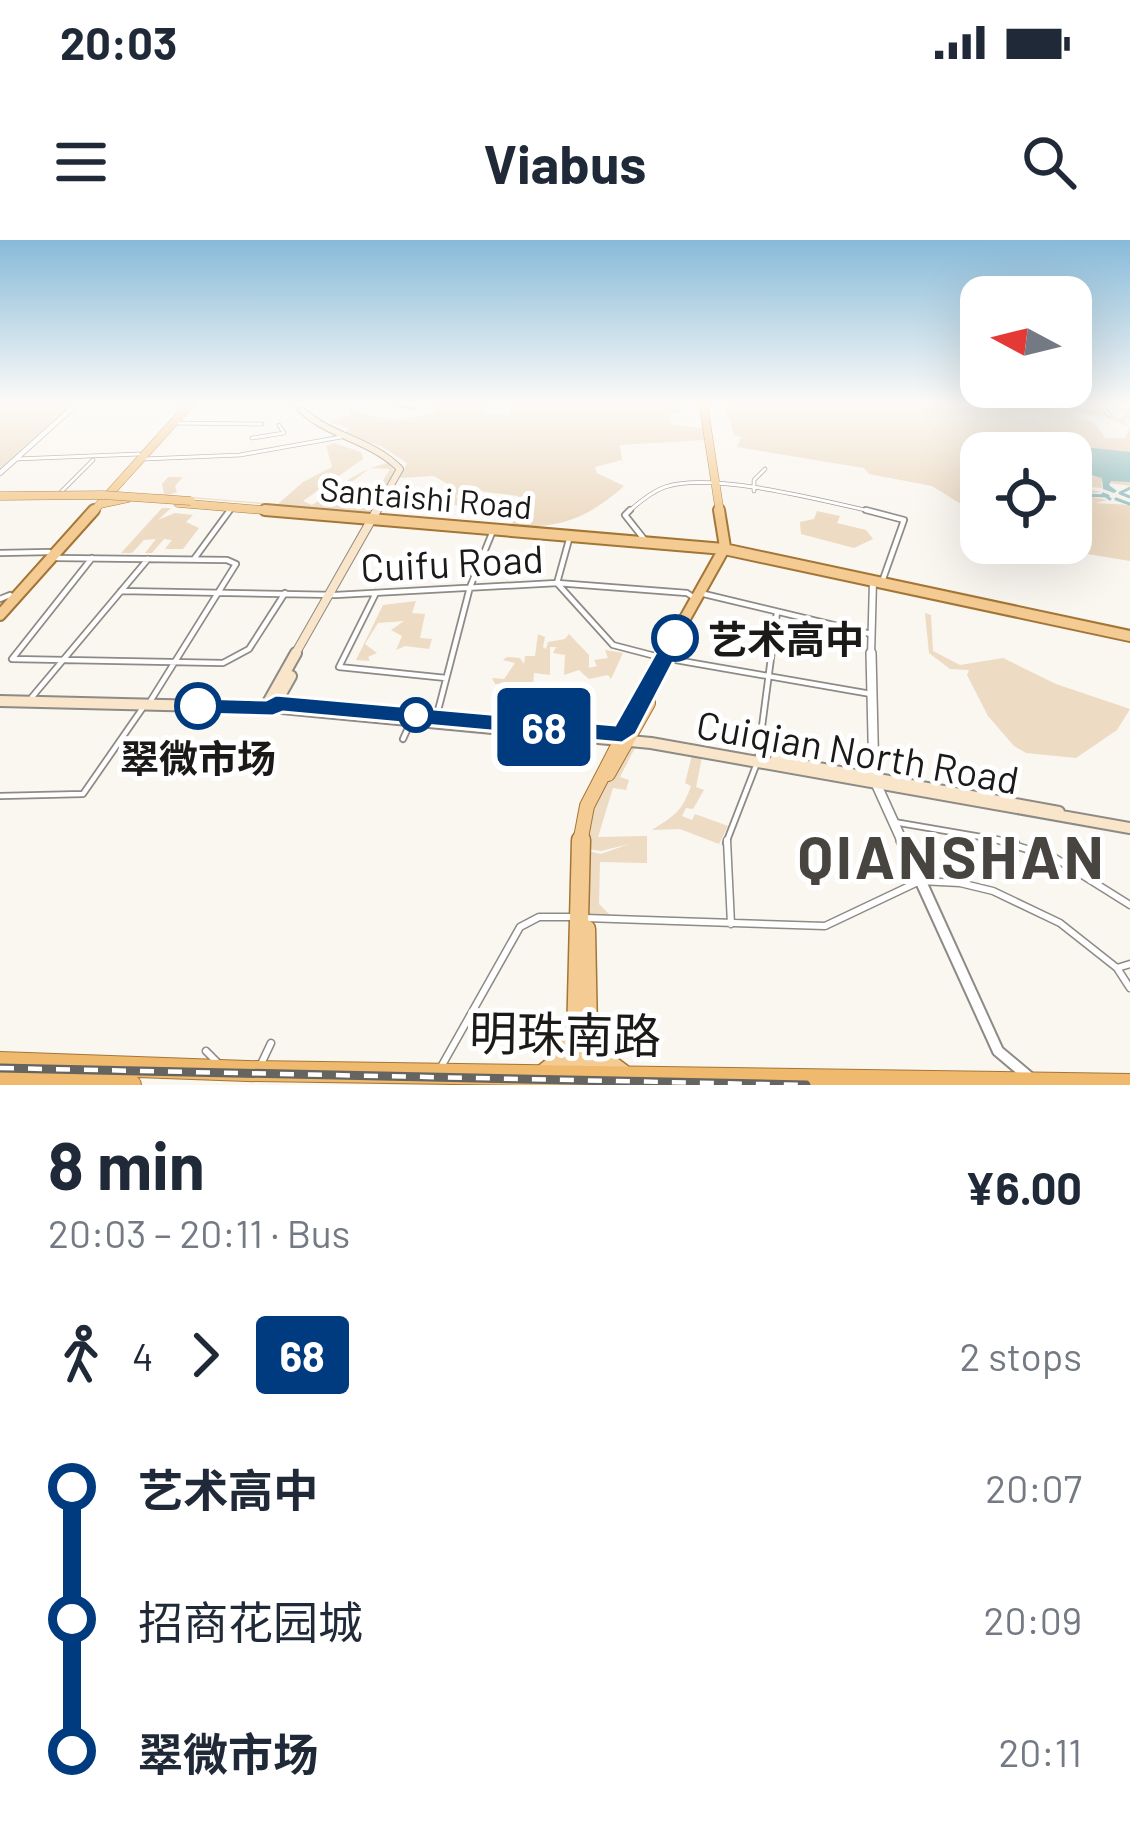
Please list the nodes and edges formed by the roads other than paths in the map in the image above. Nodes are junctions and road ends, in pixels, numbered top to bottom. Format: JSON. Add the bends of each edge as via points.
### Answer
{"nodes":[{"id":1,"x":36,"y":441,"type":"edge"},
{"id":2,"x":152,"y":441,"type":"edge"},
{"id":3,"x":156,"y":441,"type":"edge"},
{"id":4,"x":315,"y":441,"type":"edge"},
{"id":5,"x":354,"y":441,"type":"edge"},
{"id":6,"x":711,"y":441,"type":"edge"},
{"id":7,"x":95,"y":458,"type":"junction"},
{"id":8,"x":16,"y":459,"type":"junction"},
{"id":9,"x":136,"y":459,"type":"junction"},
{"id":10,"x":765,"y":469,"type":"dead end"},
{"id":11,"x":0,"y":473,"type":"edge"},
{"id":12,"x":718,"y":485,"type":"junction"},
{"id":13,"x":112,"y":486,"type":"junction"},
{"id":14,"x":754,"y":491,"type":"junction"},
{"id":15,"x":59,"y":494,"type":"junction"},
{"id":16,"x":125,"y":496,"type":"junction"},
{"id":17,"x":0,"y":497,"type":"edge"},
{"id":18,"x":90,"y":500,"type":"junction"},
{"id":19,"x":197,"y":502,"type":"junction"},
{"id":20,"x":233,"y":507,"type":"junction"},
{"id":21,"x":322,"y":513,"type":"junction"},
{"id":22,"x":376,"y":518,"type":"junction"},
{"id":23,"x":415,"y":522,"type":"junction"},
{"id":24,"x":484,"y":531,"type":"junction"},
{"id":25,"x":570,"y":536,"type":"junction"},
{"id":26,"x":652,"y":541,"type":"junction"},
{"id":27,"x":57,"y":546,"type":"junction"},
{"id":28,"x":724,"y":548,"type":"junction"},
{"id":29,"x":0,"y":553,"type":"edge"},
{"id":30,"x":94,"y":558,"type":"junction"},
{"id":31,"x":148,"y":559,"type":"junction"},
{"id":32,"x":194,"y":559,"type":"junction"},
{"id":33,"x":878,"y":580,"type":"junction"},
{"id":34,"x":557,"y":583,"type":"junction"},
{"id":35,"x":470,"y":587,"type":"junction"},
{"id":36,"x":121,"y":591,"type":"junction"},
{"id":37,"x":220,"y":592,"type":"junction"},
{"id":38,"x":285,"y":593,"type":"junction"},
{"id":39,"x":376,"y":593,"type":"junction"},
{"id":40,"x":697,"y":594,"type":"junction"},
{"id":41,"x":333,"y":595,"type":"junction"},
{"id":42,"x":4,"y":601,"type":"edge"},
{"id":43,"x":777,"y":612,"type":"junction"},
{"id":44,"x":0,"y":615,"type":"edge"},
{"id":45,"x":871,"y":634,"type":"junction"},
{"id":46,"x":1130,"y":634,"type":"edge"},
{"id":47,"x":667,"y":658,"type":"junction"},
{"id":48,"x":62,"y":661,"type":"junction"},
{"id":49,"x":176,"y":662,"type":"junction"},
{"id":50,"x":769,"y":677,"type":"junction"},
{"id":51,"x":446,"y":678,"type":"junction"},
{"id":52,"x":871,"y":694,"type":"junction"},
{"id":53,"x":32,"y":697,"type":"junction"},
{"id":54,"x":0,"y":699,"type":"edge"},
{"id":55,"x":148,"y":702,"type":"junction"},
{"id":56,"x":271,"y":705,"type":"junction"},
{"id":57,"x":413,"y":717,"type":"junction"},
{"id":58,"x":436,"y":719,"type":"junction"},
{"id":59,"x":626,"y":738,"type":"junction"},
{"id":60,"x":403,"y":739,"type":"dead end"},
{"id":61,"x":757,"y":760,"type":"junction"},
{"id":62,"x":875,"y":782,"type":"junction"},
{"id":63,"x":0,"y":796,"type":"edge"},
{"id":64,"x":893,"y":822,"type":"junction"},
{"id":65,"x":1130,"y":825,"type":"edge"},
{"id":66,"x":920,"y":881,"type":"junction"},
{"id":67,"x":1130,"y":905,"type":"edge"},
{"id":68,"x":582,"y":918,"type":"junction"},
{"id":69,"x":730,"y":925,"type":"junction"},
{"id":70,"x":1130,"y":964,"type":"edge"},
{"id":71,"x":1117,"y":968,"type":"junction"},
{"id":72,"x":1130,"y":988,"type":"edge"},
{"id":73,"x":582,"y":1023,"type":"junction"},
{"id":74,"x":272,"y":1043,"type":"dead end"},
{"id":75,"x":206,"y":1051,"type":"dead end"},
{"id":76,"x":998,"y":1052,"type":"junction"},
{"id":77,"x":0,"y":1062,"type":"edge"},
{"id":78,"x":271,"y":1063,"type":"junction"},
{"id":79,"x":235,"y":1070,"type":"junction"},
{"id":80,"x":463,"y":1073,"type":"edge"},
{"id":81,"x":544,"y":1073,"type":"junction"},
{"id":82,"x":625,"y":1075,"type":"junction"},
{"id":83,"x":582,"y":1080,"type":"edge"},
{"id":84,"x":988,"y":1080,"type":"junction"},
{"id":85,"x":726,"y":1081,"type":"edge"},
{"id":86,"x":1038,"y":1081,"type":"junction"},
{"id":87,"x":0,"y":1082,"type":"edge"},
{"id":88,"x":1126,"y":1084,"type":"edge"},
{"id":89,"x":131,"y":1085,"type":"edge"}],
"edges":[{"from":1,"to":8,"type":"street"},
{"from":2,"to":9,"type":"main road"},
{"from":3,"to":9,"type":"main road"},
{"from":4,"to":9,"type":"street","via":[[240,455]]},
{"from":5,"to":22,"type":"main road","via":[[382,450],[400,469]]},
{"from":6,"to":12,"type":"main road"},
{"from":7,"to":8,"type":"street"},
{"from":7,"to":9,"type":"street"},
{"from":7,"to":15,"type":"street"},
{"from":8,"to":11,"type":"street"},
{"from":9,"to":13,"type":"main road"},
{"from":10,"to":14,"type":"street"},
{"from":12,"to":14,"type":"street"},
{"from":12,"to":26,"type":"street","via":[[667,485],[626,513]]},
{"from":12,"to":28,"type":"main road"},
{"from":13,"to":16,"type":"main road"},
{"from":13,"to":18,"type":"main road"},
{"from":13,"to":18,"type":"main road"},
{"from":14,"to":33,"type":"street","via":[[904,520]]},
{"from":15,"to":17,"type":"main road"},
{"from":15,"to":18,"type":"main road"},
{"from":16,"to":18,"type":"main road"},
{"from":16,"to":19,"type":"main road","name":"Santaishi Road"},
{"from":17,"to":18,"type":"main road"},
{"from":17,"to":19,"type":"main road","bridge":true},
{"from":18,"to":27,"type":"main road"},
{"from":19,"to":20,"type":"main road","name":"Santaishi Road"},
{"from":19,"to":21,"type":"main road","name":"Santaishi Road"},
{"from":20,"to":21,"type":"main road","name":"Santaishi Road"},
{"from":20,"to":32,"type":"street"},
{"from":21,"to":22,"type":"main road","name":"Santaishi Road"},
{"from":21,"to":22,"type":"main road"},
{"from":22,"to":23,"type":"main road","name":"Santaishi Road"},
{"from":22,"to":41,"type":"main road"},
{"from":23,"to":24,"type":"main road","name":"Santaishi Road"},
{"from":23,"to":26,"type":"main road","name":"Santaishi Road"},
{"from":24,"to":25,"type":"main road","name":"Santaishi Road"},
{"from":24,"to":35,"type":"street"},
{"from":25,"to":26,"type":"main road","name":"Santaishi Road"},
{"from":25,"to":34,"type":"street"},
{"from":26,"to":28,"type":"main road"},
{"from":26,"to":28,"type":"main road"},
{"from":27,"to":29,"type":"street"},
{"from":27,"to":30,"type":"street"},
{"from":27,"to":42,"type":"main road"},
{"from":28,"to":33,"type":"main road"},
{"from":28,"to":33,"type":"main road"},
{"from":28,"to":40,"type":"main road"},
{"from":30,"to":31,"type":"street"},
{"from":30,"to":48,"type":"street","via":[[12,659]]},
{"from":31,"to":32,"type":"street"},
{"from":31,"to":36,"type":"street"},
{"from":32,"to":37,"type":"street","via":[[236,564]]},
{"from":33,"to":45,"type":"street"},
{"from":33,"to":46,"type":"main road"},
{"from":34,"to":35,"type":"street","name":"Cuifu Road"},
{"from":34,"to":40,"type":"street","name":"Cuifu Road"},
{"from":34,"to":47,"type":"street","via":[[613,645]]},
{"from":35,"to":39,"type":"street","name":"Cuifu Road"},
{"from":35,"to":51,"type":"street"},
{"from":36,"to":37,"type":"street","name":"Cuifu Road"},
{"from":36,"to":48,"type":"street"},
{"from":37,"to":38,"type":"street","name":"Cuifu Road"},
{"from":37,"to":49,"type":"street"},
{"from":38,"to":41,"type":"street","name":"Cuifu Road"},
{"from":38,"to":49,"type":"street","via":[[238,658]]},
{"from":39,"to":41,"type":"street","name":"Cuifu Road"},
{"from":39,"to":51,"type":"street","via":[[339,667]]},
{"from":40,"to":43,"type":"street","name":"Cuifu Road"},
{"from":40,"to":47,"type":"main road"},
{"from":41,"to":56,"type":"main road"},
{"from":42,"to":44,"type":"main road"},
{"from":43,"to":45,"type":"street","name":"Cuifu Road"},
{"from":43,"to":50,"type":"street"},
{"from":45,"to":52,"type":"street"},
{"from":47,"to":50,"type":"street"},
{"from":47,"to":59,"type":"main road"},
{"from":48,"to":49,"type":"street"},
{"from":48,"to":53,"type":"street"},
{"from":49,"to":55,"type":"street"},
{"from":50,"to":52,"type":"street"},
{"from":50,"to":61,"type":"street"},
{"from":51,"to":58,"type":"street"},
{"from":52,"to":62,"type":"street"},
{"from":53,"to":54,"type":"main road","name":"Cuiqian North Road"},
{"from":53,"to":55,"type":"main road","name":"Cuiqian North Road"},
{"from":54,"to":55,"type":"main road","name":"Cuiqian North Road"},
{"from":55,"to":56,"type":"main road","name":"Cuiqian North Road"},
{"from":55,"to":63,"type":"street","via":[[83,794]]},
{"from":56,"to":57,"type":"main road","name":"Cuiqian North Road"},
{"from":57,"to":58,"type":"main road","name":"Cuiqian North Road"},
{"from":57,"to":60,"type":"street"},
{"from":58,"to":59,"type":"main road","name":"Cuiqian North Road"},
{"from":59,"to":61,"type":"main road","name":"Cuiqian North Road"},
{"from":59,"to":68,"type":"main road","via":[[594,804]]},
{"from":61,"to":62,"type":"main road","name":"Cuiqian North Road"},
{"from":61,"to":69,"type":"street","via":[[726,842]]},
{"from":62,"to":64,"type":"street"},
{"from":62,"to":65,"type":"main road","name":"Cuiqian North Road"},
{"from":64,"to":66,"type":"street"},
{"from":64,"to":67,"type":"street","via":[[1022,844]]},
{"from":66,"to":69,"type":"street","via":[[825,926]]},
{"from":66,"to":71,"type":"street","via":[[993,891],[1060,922]]},
{"from":66,"to":76,"type":"street"},
{"from":68,"to":69,"type":"street"},
{"from":68,"to":73,"type":"main road"},
{"from":68,"to":80,"type":"street","via":[[539,917],[520,926],[483,985]]},
{"from":70,"to":71,"type":"street"},
{"from":71,"to":72,"type":"street"},
{"from":73,"to":81,"type":"main road","via":[[564,1057]]},
{"from":73,"to":82,"type":"main road","via":[[599,1055]]},
{"from":73,"to":83,"type":"main road"},
{"from":74,"to":78,"type":"street"},
{"from":75,"to":79,"type":"street"},
{"from":76,"to":84,"type":"street"},
{"from":76,"to":86,"type":"street"},
{"from":77,"to":79,"type":"highway","name":"明珠南路"},
{"from":78,"to":79,"type":"highway","name":"明珠南路"},
{"from":78,"to":80,"type":"highway","name":"明珠南路"},
{"from":80,"to":81,"type":"highway","name":"明珠南路"},
{"from":81,"to":83,"type":"highway","name":"明珠南路"},
{"from":82,"to":83,"type":"highway","name":"明珠南路"},
{"from":82,"to":85,"type":"highway","name":"明珠南路"},
{"from":84,"to":85,"type":"highway","name":"明珠南路"},
{"from":84,"to":86,"type":"highway","name":"明珠南路"},
{"from":86,"to":88,"type":"highway","name":"明珠南路"},
{"from":87,"to":89,"type":"highway"}]}
